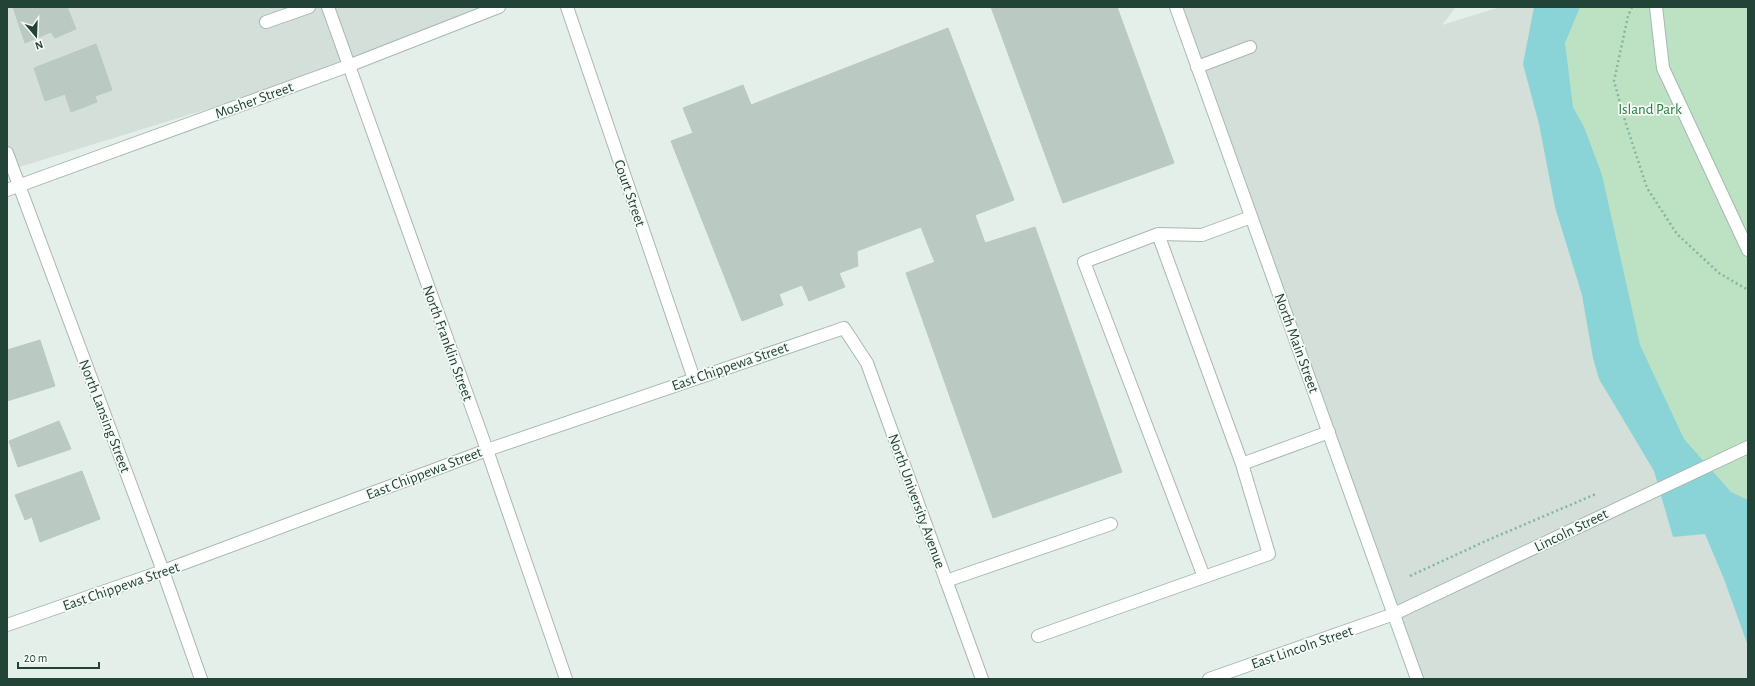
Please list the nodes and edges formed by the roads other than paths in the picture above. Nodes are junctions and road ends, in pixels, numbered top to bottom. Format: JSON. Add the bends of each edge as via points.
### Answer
{"nodes":[{"id":1,"x":308,"y":7,"type":"edge"},
{"id":2,"x":328,"y":7,"type":"edge"},
{"id":3,"x":499,"y":7,"type":"edge"},
{"id":4,"x":566,"y":7,"type":"edge"},
{"id":5,"x":1176,"y":7,"type":"edge"},
{"id":6,"x":1656,"y":7,"type":"edge"},
{"id":7,"x":266,"y":22,"type":"dead end"},
{"id":8,"x":1250,"y":47,"type":"dead end"},
{"id":9,"x":348,"y":66,"type":"junction"},
{"id":10,"x":1197,"y":67,"type":"junction"},
{"id":11,"x":7,"y":153,"type":"edge"},
{"id":12,"x":13,"y":188,"type":"edge"},
{"id":13,"x":1251,"y":217,"type":"junction"},
{"id":14,"x":1158,"y":234,"type":"junction"},
{"id":15,"x":1748,"y":250,"type":"edge"},
{"id":16,"x":844,"y":328,"type":"joint"},
{"id":17,"x":694,"y":379,"type":"junction"},
{"id":18,"x":1329,"y":432,"type":"junction"},
{"id":19,"x":1744,"y":448,"type":"edge"},
{"id":20,"x":487,"y":450,"type":"junction"},
{"id":21,"x":1242,"y":464,"type":"junction"},
{"id":22,"x":1112,"y":524,"type":"dead end"},
{"id":23,"x":163,"y":571,"type":"junction"},
{"id":24,"x":1204,"y":577,"type":"junction"},
{"id":25,"x":946,"y":581,"type":"junction"},
{"id":26,"x":1394,"y":614,"type":"junction"},
{"id":27,"x":7,"y":625,"type":"edge"},
{"id":28,"x":1038,"y":636,"type":"dead end"},
{"id":29,"x":202,"y":679,"type":"edge"},
{"id":30,"x":566,"y":679,"type":"edge"},
{"id":31,"x":982,"y":679,"type":"edge"},
{"id":32,"x":1209,"y":679,"type":"edge"},
{"id":33,"x":1416,"y":679,"type":"edge"}],
"edges":[{"from":1,"to":7,"type":"street"},
{"from":2,"to":9,"type":"street","name":"North Franklin Street"},
{"from":3,"to":9,"type":"street","name":"Mosher Street"},
{"from":4,"to":17,"type":"street","name":"Court Street"},
{"from":5,"to":10,"type":"street","name":"North Main Street"},
{"from":6,"to":15,"type":"street","via":[[1663,68]]},
{"from":8,"to":10,"type":"street"},
{"from":9,"to":12,"type":"street","name":"Mosher Street"},
{"from":9,"to":20,"type":"street","name":"North Franklin Street"},
{"from":10,"to":13,"type":"street","name":"North Main Street"},
{"from":11,"to":12,"type":"street","name":"North Lansing Street"},
{"from":12,"to":23,"type":"street","name":"North Lansing Street"},
{"from":13,"to":14,"type":"street","via":[[1202,235]]},
{"from":13,"to":18,"type":"street","name":"North Main Street"},
{"from":14,"to":21,"type":"street"},
{"from":14,"to":24,"type":"street","via":[[1084,262]]},
{"from":16,"to":17,"type":"street","name":"East Chippewa Street"},
{"from":16,"to":25,"type":"street","name":"North University Avenue","via":[[867,363]]},
{"from":17,"to":20,"type":"street","name":"East Chippewa Street"},
{"from":18,"to":21,"type":"street"},
{"from":18,"to":26,"type":"street","name":"North Main Street"},
{"from":19,"to":26,"type":"street","name":"Lincoln Street"},
{"from":20,"to":23,"type":"street","name":"East Chippewa Street"},
{"from":20,"to":30,"type":"street","name":"North Franklin Street"},
{"from":21,"to":24,"type":"street","via":[[1268,554]]},
{"from":22,"to":25,"type":"street"},
{"from":23,"to":27,"type":"street","name":"East Chippewa Street"},
{"from":23,"to":29,"type":"street","name":"North Lansing Street"},
{"from":24,"to":28,"type":"street"},
{"from":25,"to":31,"type":"street","name":"North University Avenue"},
{"from":26,"to":32,"type":"street","name":"East Lincoln Street"},
{"from":26,"to":33,"type":"street","name":"North Main Street"}]}
